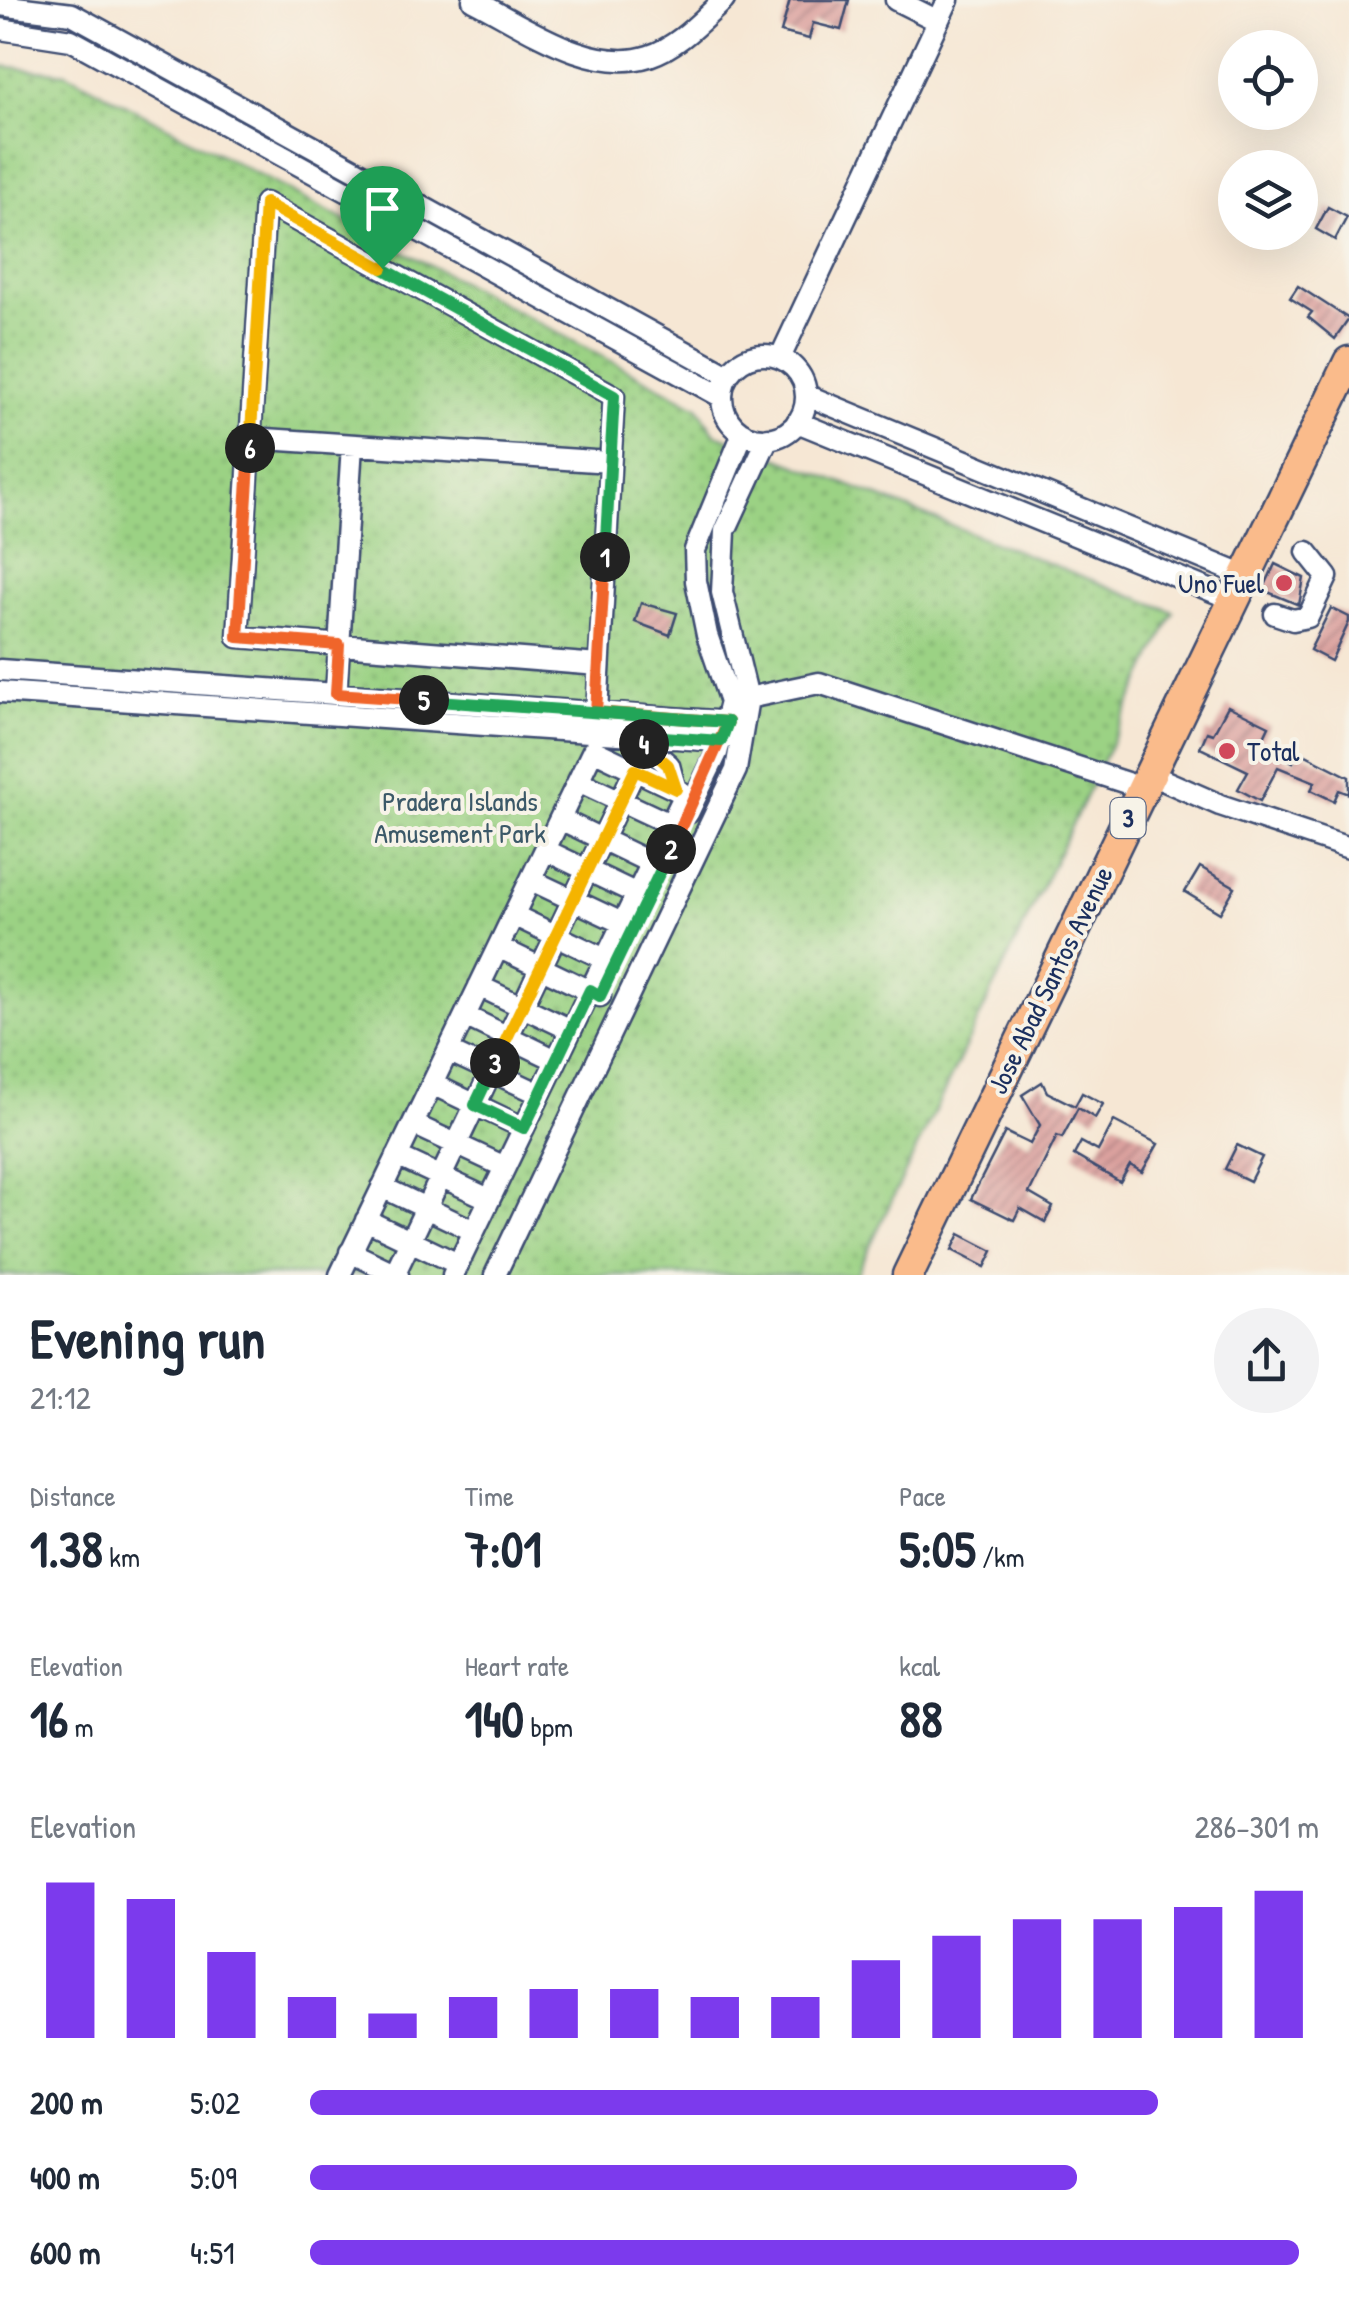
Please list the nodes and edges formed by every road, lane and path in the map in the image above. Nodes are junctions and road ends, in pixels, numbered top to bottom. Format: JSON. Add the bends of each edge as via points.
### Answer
{"nodes":[{"id":1,"x":473,"y":0,"type":"edge"},
{"id":2,"x":724,"y":0,"type":"edge"},
{"id":3,"x":948,"y":0,"type":"edge"},
{"id":4,"x":906,"y":2,"type":"edge"},
{"id":5,"x":0,"y":5,"type":"edge"},
{"id":6,"x":59,"y":6,"type":"edge"},
{"id":7,"x":938,"y":21,"type":"junction"},
{"id":8,"x":0,"y":29,"type":"edge"},
{"id":9,"x":53,"y":37,"type":"junction"},
{"id":10,"x":780,"y":358,"type":"junction"},
{"id":11,"x":1349,"y":362,"type":"edge"},
{"id":12,"x":728,"y":376,"type":"junction"},
{"id":13,"x":806,"y":396,"type":"junction"},
{"id":14,"x":722,"y":398,"type":"junction"},
{"id":15,"x":797,"y":422,"type":"junction"},
{"id":16,"x":743,"y":433,"type":"junction"},
{"id":17,"x":251,"y":438,"type":"junction"},
{"id":18,"x":768,"y":438,"type":"junction"},
{"id":19,"x":352,"y":445,"type":"junction"},
{"id":20,"x":610,"y":462,"type":"junction"},
{"id":21,"x":1117,"y":523,"type":"junction"},
{"id":22,"x":1108,"y":547,"type":"junction"},
{"id":23,"x":1308,"y":552,"type":"dead end"},
{"id":24,"x":1240,"y":588,"type":"junction"},
{"id":25,"x":1276,"y":614,"type":"dead end"},
{"id":26,"x":339,"y":645,"type":"junction"},
{"id":27,"x":599,"y":665,"type":"junction"},
{"id":28,"x":0,"y":670,"type":"edge"},
{"id":29,"x":0,"y":692,"type":"edge"},
{"id":30,"x":336,"y":694,"type":"junction"},
{"id":31,"x":748,"y":698,"type":"junction"},
{"id":32,"x":596,"y":712,"type":"junction"},
{"id":33,"x":725,"y":731,"type":"junction"},
{"id":34,"x":634,"y":735,"type":"junction"},
{"id":35,"x":635,"y":770,"type":"junction"},
{"id":36,"x":578,"y":780,"type":"junction"},
{"id":37,"x":1145,"y":781,"type":"junction"},
{"id":38,"x":676,"y":789,"type":"junction"},
{"id":39,"x":620,"y":800,"type":"junction"},
{"id":40,"x":560,"y":820,"type":"junction"},
{"id":41,"x":670,"y":824,"type":"junction"},
{"id":42,"x":602,"y":840,"type":"junction"},
{"id":43,"x":1349,"y":848,"type":"edge"},
{"id":44,"x":545,"y":850,"type":"junction"},
{"id":45,"x":651,"y":863,"type":"junction"},
{"id":46,"x":587,"y":870,"type":"junction"},
{"id":47,"x":530,"y":880,"type":"junction"},
{"id":48,"x":636,"y":894,"type":"junction"},
{"id":49,"x":573,"y":900,"type":"junction"},
{"id":50,"x":513,"y":915,"type":"junction"},
{"id":51,"x":622,"y":924,"type":"junction"},
{"id":52,"x":556,"y":936,"type":"junction"},
{"id":53,"x":498,"y":947,"type":"junction"},
{"id":54,"x":605,"y":959,"type":"junction"},
{"id":55,"x":541,"y":967,"type":"junction"},
{"id":56,"x":479,"y":986,"type":"junction"},
{"id":57,"x":595,"y":993,"type":"junction"},
{"id":58,"x":522,"y":1006,"type":"junction"},
{"id":59,"x":465,"y":1016,"type":"junction"},
{"id":60,"x":571,"y":1030,"type":"junction"},
{"id":61,"x":508,"y":1036,"type":"junction"},
{"id":62,"x":448,"y":1050,"type":"junction"},
{"id":63,"x":556,"y":1060,"type":"junction"},
{"id":64,"x":491,"y":1071,"type":"junction"},
{"id":65,"x":432,"y":1084,"type":"junction"},
{"id":66,"x":540,"y":1094,"type":"junction"},
{"id":67,"x":475,"y":1105,"type":"junction"},
{"id":68,"x":413,"y":1124,"type":"junction"},
{"id":69,"x":524,"y":1128,"type":"junction"},
{"id":70,"x":456,"y":1144,"type":"junction"},
{"id":71,"x":397,"y":1156,"type":"junction"},
{"id":72,"x":505,"y":1168,"type":"junction"},
{"id":73,"x":441,"y":1176,"type":"junction"},
{"id":74,"x":382,"y":1188,"type":"junction"},
{"id":75,"x":489,"y":1199,"type":"junction"},
{"id":76,"x":426,"y":1208,"type":"junction"},
{"id":77,"x":366,"y":1220,"type":"junction"},
{"id":78,"x":474,"y":1231,"type":"junction"},
{"id":79,"x":410,"y":1241,"type":"junction"},
{"id":80,"x":350,"y":1252,"type":"junction"},
{"id":81,"x":459,"y":1271,"type":"edge"},
{"id":82,"x":395,"y":1274,"type":"edge"},
{"id":83,"x":340,"y":1275,"type":"edge"},
{"id":84,"x":495,"y":1275,"type":"edge"},
{"id":85,"x":908,"y":1275,"type":"edge"}],
"edges":[{"from":1,"to":2,"type":"street","via":[[576,50],[621,59],[648,57],[676,42]]},
{"from":3,"to":7,"type":"street"},
{"from":4,"to":7,"type":"street"},
{"from":5,"to":6,"type":"street"},
{"from":6,"to":9,"type":"street"},
{"from":6,"to":12,"type":"street"},
{"from":7,"to":10,"type":"street"},
{"from":8,"to":9,"type":"street"},
{"from":9,"to":14,"type":"street","via":[[72,40]]},
{"from":10,"to":12,"type":"street","via":[[745,360]]},
{"from":10,"to":13,"type":"street","via":[[798,373]]},
{"from":11,"to":24,"type":"highway","name":"Jose Abad Santos Avenue","number":"3"},
{"from":12,"to":14,"type":"street"},
{"from":13,"to":15,"type":"street"},
{"from":13,"to":21,"type":"street"},
{"from":14,"to":16,"type":"street","via":[[730,422]]},
{"from":15,"to":18,"type":"street"},
{"from":15,"to":22,"type":"street"},
{"from":16,"to":18,"type":"street"},
{"from":16,"to":33,"type":"street","via":[[695,550],[701,608],[730,702]]},
{"from":17,"to":19,"type":"street"},
{"from":17,"to":20,"type":"street","via":[[265,203],[614,396]]},
{"from":17,"to":26,"type":"street","via":[[238,637]]},
{"from":18,"to":31,"type":"street","via":[[722,547],[722,592]]},
{"from":19,"to":20,"type":"street"},
{"from":19,"to":26,"type":"street"},
{"from":20,"to":27,"type":"street"},
{"from":21,"to":22,"type":"street"},
{"from":21,"to":24,"type":"street"},
{"from":22,"to":24,"type":"street"},
{"from":23,"to":25,"type":"street","via":[[1326,577],[1320,597],[1308,617]]},
{"from":24,"to":37,"type":"highway","name":"Jose Abad Santos Avenue","number":"3"},
{"from":26,"to":27,"type":"street"},
{"from":26,"to":30,"type":"street"},
{"from":27,"to":32,"type":"street"},
{"from":28,"to":30,"type":"street"},
{"from":29,"to":34,"type":"street"},
{"from":30,"to":32,"type":"street"},
{"from":31,"to":37,"type":"street","via":[[819,683]]},
{"from":31,"to":84,"type":"street","via":[[736,770]]},
{"from":32,"to":33,"type":"street"},
{"from":33,"to":34,"type":"street"},
{"from":33,"to":57,"type":"street"},
{"from":34,"to":38,"type":"street","via":[[668,765]]},
{"from":35,"to":36,"type":"street","via":[[593,750]]},
{"from":35,"to":38,"type":"street"},
{"from":35,"to":39,"type":"street"},
{"from":36,"to":39,"type":"street"},
{"from":36,"to":40,"type":"street"},
{"from":37,"to":43,"type":"street"},
{"from":37,"to":85,"type":"highway","name":"Jose Abad Santos Avenue","number":"3"},
{"from":38,"to":41,"type":"street","via":[[685,794]]},
{"from":39,"to":41,"type":"street"},
{"from":39,"to":42,"type":"street"},
{"from":40,"to":42,"type":"street"},
{"from":40,"to":44,"type":"street"},
{"from":41,"to":45,"type":"street"},
{"from":42,"to":45,"type":"street"},
{"from":42,"to":46,"type":"street"},
{"from":44,"to":46,"type":"street"},
{"from":44,"to":47,"type":"street"},
{"from":45,"to":48,"type":"street"},
{"from":46,"to":48,"type":"street"},
{"from":46,"to":49,"type":"street"},
{"from":47,"to":49,"type":"street"},
{"from":47,"to":50,"type":"street"},
{"from":48,"to":51,"type":"street"},
{"from":49,"to":51,"type":"street"},
{"from":49,"to":52,"type":"street"},
{"from":50,"to":52,"type":"street"},
{"from":50,"to":53,"type":"street"},
{"from":51,"to":54,"type":"street"},
{"from":52,"to":54,"type":"street"},
{"from":52,"to":55,"type":"street"},
{"from":53,"to":55,"type":"street"},
{"from":53,"to":56,"type":"street"},
{"from":54,"to":57,"type":"street"},
{"from":55,"to":57,"type":"street"},
{"from":55,"to":58,"type":"street"},
{"from":56,"to":58,"type":"street"},
{"from":56,"to":59,"type":"street"},
{"from":57,"to":60,"type":"street"},
{"from":57,"to":81,"type":"street"},
{"from":58,"to":60,"type":"street"},
{"from":58,"to":61,"type":"street"},
{"from":59,"to":61,"type":"street"},
{"from":59,"to":62,"type":"street"},
{"from":60,"to":63,"type":"street"},
{"from":61,"to":63,"type":"street"},
{"from":61,"to":64,"type":"street"},
{"from":62,"to":64,"type":"street"},
{"from":62,"to":65,"type":"street"},
{"from":63,"to":66,"type":"street"},
{"from":64,"to":66,"type":"street"},
{"from":64,"to":67,"type":"street"},
{"from":65,"to":67,"type":"street"},
{"from":65,"to":68,"type":"street"},
{"from":66,"to":69,"type":"street"},
{"from":67,"to":69,"type":"street"},
{"from":67,"to":70,"type":"street"},
{"from":68,"to":70,"type":"street"},
{"from":68,"to":71,"type":"street"},
{"from":69,"to":72,"type":"street"},
{"from":70,"to":72,"type":"street"},
{"from":70,"to":73,"type":"street"},
{"from":71,"to":73,"type":"street"},
{"from":71,"to":74,"type":"street"},
{"from":72,"to":75,"type":"street"},
{"from":73,"to":75,"type":"street"},
{"from":73,"to":76,"type":"street"},
{"from":74,"to":76,"type":"street"},
{"from":74,"to":77,"type":"street"},
{"from":75,"to":78,"type":"street"},
{"from":76,"to":78,"type":"street"},
{"from":76,"to":79,"type":"street"},
{"from":77,"to":79,"type":"street"},
{"from":77,"to":80,"type":"street"},
{"from":78,"to":81,"type":"street"},
{"from":79,"to":81,"type":"street"},
{"from":79,"to":82,"type":"street"},
{"from":80,"to":82,"type":"street"},
{"from":80,"to":83,"type":"street"}]}
